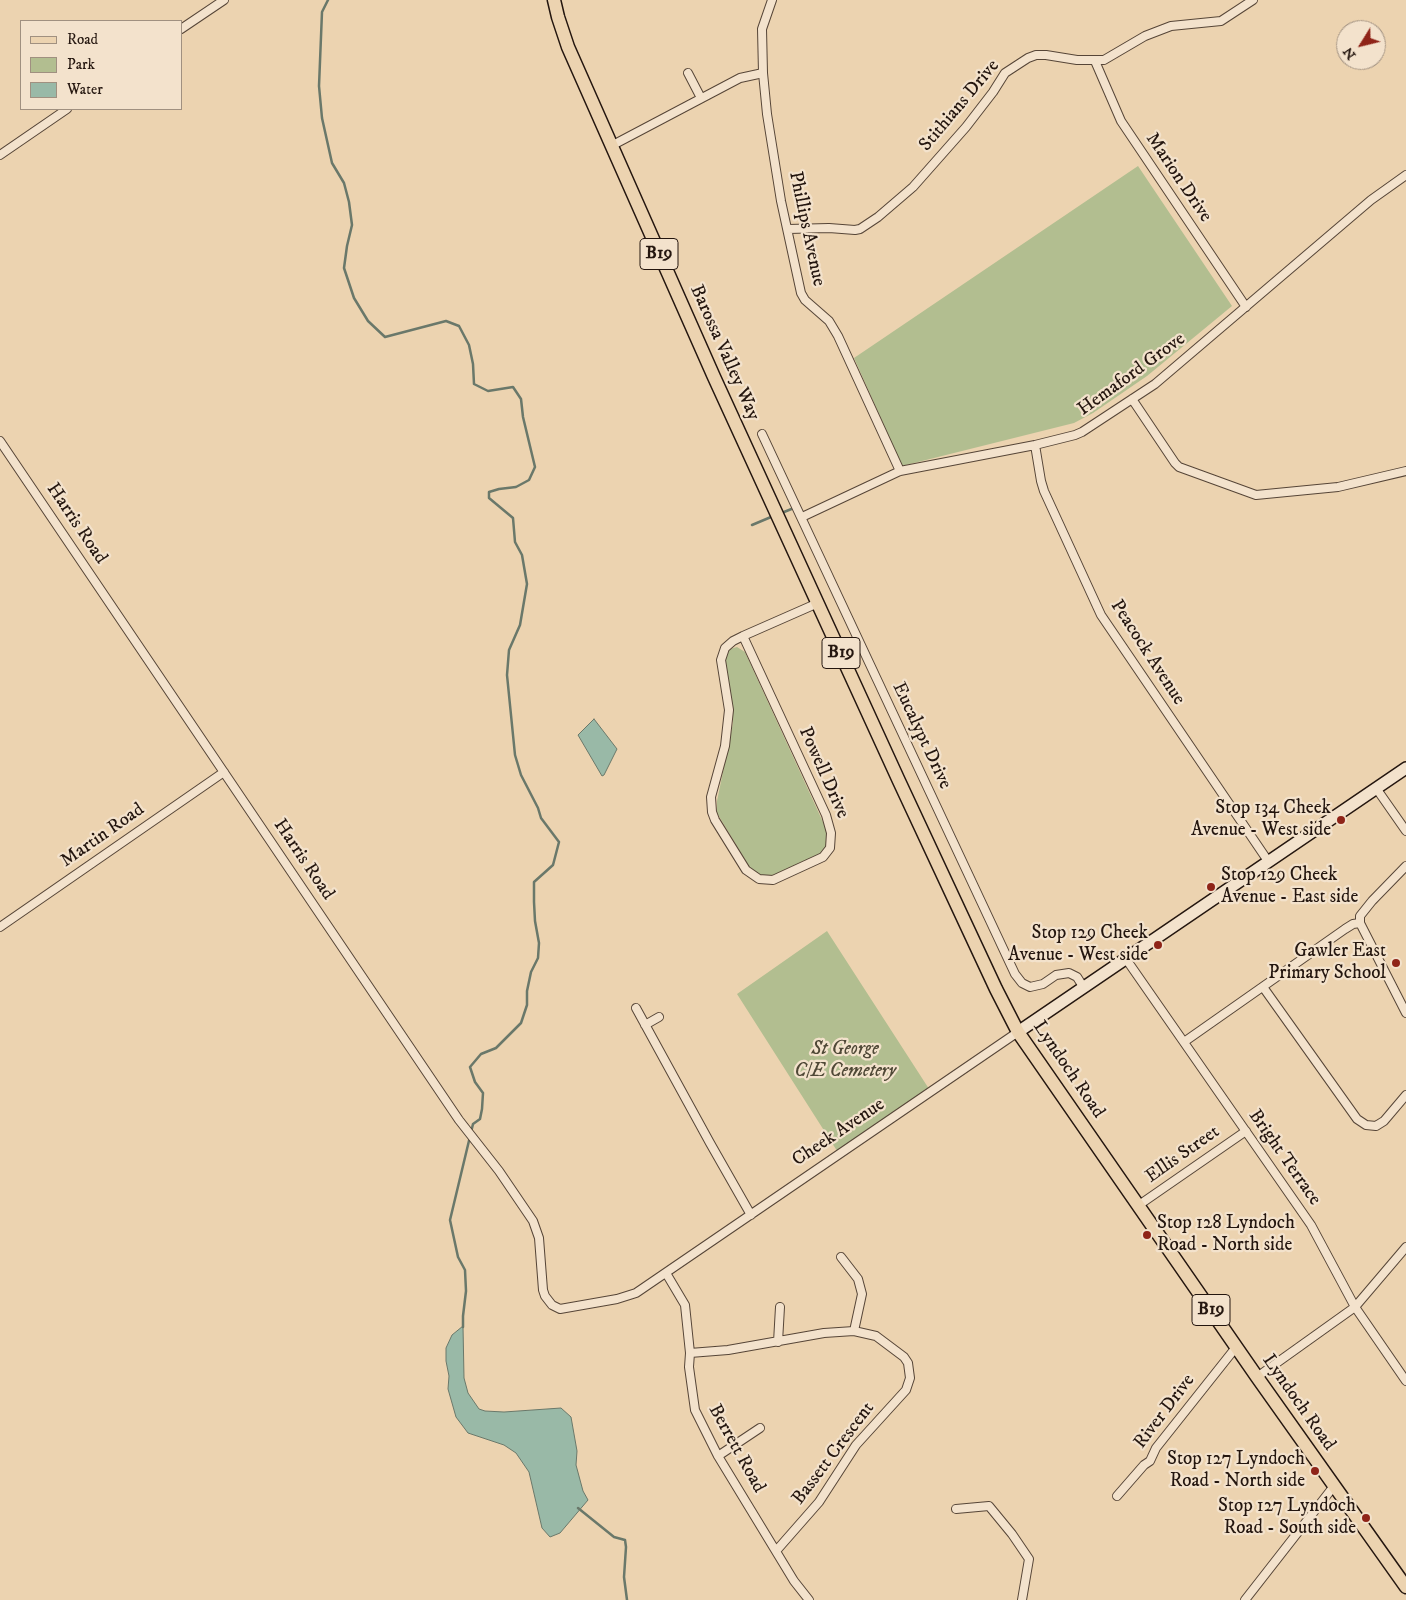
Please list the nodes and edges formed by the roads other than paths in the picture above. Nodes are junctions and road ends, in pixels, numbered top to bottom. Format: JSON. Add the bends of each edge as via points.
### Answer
{"nodes":[{"id":1,"x":224,"y":0,"type":"edge"},
{"id":2,"x":554,"y":0,"type":"edge"},
{"id":3,"x":772,"y":0,"type":"edge"},
{"id":4,"x":1253,"y":0,"type":"edge"},
{"id":5,"x":182,"y":28,"type":"edge"},
{"id":6,"x":1095,"y":61,"type":"junction"},
{"id":7,"x":688,"y":73,"type":"dead end"},
{"id":8,"x":763,"y":73,"type":"junction"},
{"id":9,"x":701,"y":98,"type":"junction"},
{"id":10,"x":65,"y":110,"type":"edge"},
{"id":11,"x":611,"y":146,"type":"junction"},
{"id":12,"x":0,"y":155,"type":"edge"},
{"id":13,"x":1406,"y":175,"type":"edge"},
{"id":14,"x":788,"y":229,"type":"junction"},
{"id":15,"x":1246,"y":307,"type":"junction"},
{"id":16,"x":1132,"y":399,"type":"junction"},
{"id":17,"x":762,"y":434,"type":"dead end"},
{"id":18,"x":0,"y":441,"type":"edge"},
{"id":19,"x":1035,"y":444,"type":"junction"},
{"id":20,"x":900,"y":471,"type":"junction"},
{"id":21,"x":1406,"y":471,"type":"edge"},
{"id":22,"x":802,"y":517,"type":"junction"},
{"id":23,"x":782,"y":526,"type":"joint"},
{"id":24,"x":818,"y":603,"type":"junction"},
{"id":25,"x":743,"y":636,"type":"junction"},
{"id":26,"x":1406,"y":768,"type":"edge"},
{"id":27,"x":224,"y":772,"type":"junction"},
{"id":28,"x":1376,"y":788,"type":"junction"},
{"id":29,"x":1406,"y":831,"type":"edge"},
{"id":30,"x":1268,"y":861,"type":"junction"},
{"id":31,"x":1406,"y":866,"type":"edge"},
{"id":32,"x":1360,"y":923,"type":"junction"},
{"id":33,"x":0,"y":927,"type":"edge"},
{"id":34,"x":1126,"y":959,"type":"junction"},
{"id":35,"x":1263,"y":987,"type":"junction"},
{"id":36,"x":1084,"y":988,"type":"junction"},
{"id":37,"x":636,"y":1008,"type":"dead end"},
{"id":38,"x":1406,"y":1013,"type":"edge"},
{"id":39,"x":659,"y":1017,"type":"dead end"},
{"id":40,"x":645,"y":1025,"type":"junction"},
{"id":41,"x":1018,"y":1032,"type":"junction"},
{"id":42,"x":1184,"y":1042,"type":"junction"},
{"id":43,"x":1406,"y":1096,"type":"edge"},
{"id":44,"x":1246,"y":1131,"type":"junction"},
{"id":45,"x":1139,"y":1205,"type":"junction"},
{"id":46,"x":751,"y":1215,"type":"junction"},
{"id":47,"x":1406,"y":1247,"type":"edge"},
{"id":48,"x":842,"y":1257,"type":"dead end"},
{"id":49,"x":666,"y":1273,"type":"junction"},
{"id":50,"x":556,"y":1307,"type":"joint"},
{"id":51,"x":780,"y":1307,"type":"dead end"},
{"id":52,"x":1355,"y":1307,"type":"junction"},
{"id":53,"x":854,"y":1331,"type":"junction"},
{"id":54,"x":778,"y":1342,"type":"junction"},
{"id":55,"x":1237,"y":1346,"type":"junction"},
{"id":56,"x":690,"y":1354,"type":"junction"},
{"id":57,"x":1257,"y":1377,"type":"junction"},
{"id":58,"x":1406,"y":1381,"type":"edge"},
{"id":59,"x":760,"y":1428,"type":"dead end"},
{"id":60,"x":718,"y":1456,"type":"junction"},
{"id":61,"x":1334,"y":1486,"type":"junction"},
{"id":62,"x":1117,"y":1496,"type":"dead end"},
{"id":63,"x":956,"y":1509,"type":"dead end"},
{"id":64,"x":776,"y":1551,"type":"junction"},
{"id":65,"x":1404,"y":1580,"type":"edge"},
{"id":66,"x":809,"y":1600,"type":"edge"},
{"id":67,"x":1022,"y":1600,"type":"edge"},
{"id":68,"x":1246,"y":1600,"type":"edge"}],
"edges":[{"from":1,"to":5,"type":"street"},
{"from":2,"to":11,"type":"main road","name":"Barossa Valley Way","number":"B19","via":[[568,47]]},
{"from":3,"to":8,"type":"street","name":"Phillips Avenue","via":[[762,29]]},
{"from":4,"to":6,"type":"street","name":"Stithians Drive","via":[[1221,21],[1167,27],[1140,38],[1104,60]]},
{"from":6,"to":14,"type":"street","name":"Stithians Drive","via":[[1046,55],[1028,58],[1005,73],[966,127],[913,187],[872,221],[855,230]]},
{"from":6,"to":15,"type":"street","name":"Marion Drive","via":[[1121,122]]},
{"from":7,"to":9,"type":"street"},
{"from":8,"to":9,"type":"street","via":[[740,78]]},
{"from":8,"to":14,"type":"street","name":"Phillips Avenue","via":[[767,114]]},
{"from":9,"to":11,"type":"street"},
{"from":10,"to":12,"type":"street"},
{"from":11,"to":23,"type":"main road","name":"Barossa Valley Way","number":"B19"},
{"from":13,"to":15,"type":"street","name":"Hemaford Grove","via":[[1371,200]]},
{"from":14,"to":20,"type":"street","name":"Phillips Avenue","via":[[801,293],[829,321],[838,336]]},
{"from":15,"to":16,"type":"street","name":"Hemaford Grove","via":[[1155,384]]},
{"from":16,"to":19,"type":"street","name":"Hemaford Grove","via":[[1075,435]]},
{"from":16,"to":21,"type":"street","via":[[1179,467],[1256,495],[1338,487]]},
{"from":17,"to":22,"type":"street","name":"Eucalypt Drive"},
{"from":18,"to":27,"type":"street","name":"Harris Road"},
{"from":19,"to":20,"type":"street","name":"Hemaford Grove"},
{"from":19,"to":30,"type":"street","name":"Peacock Avenue","via":[[1044,491],[1101,615]]},
{"from":20,"to":22,"type":"street","name":"Hemaford Grove"},
{"from":22,"to":36,"type":"street","name":"Eucalypt Drive","via":[[1014,974],[1030,987],[1043,984],[1056,975],[1069,973],[1078,977]]},
{"from":23,"to":24,"type":"main road","name":"Lyndoch Road","number":"B19"},
{"from":24,"to":25,"type":"street","name":"Powell Drive"},
{"from":24,"to":41,"type":"main road","name":"Lyndoch Road","number":"B19"},
{"from":25,"to":25,"type":"street","name":"Powell Drive","via":[[725,648],[721,660],[729,710],[725,746],[711,797],[712,812],[746,870],[759,879],[773,880],[823,857],[830,848],[831,833],[826,814]]},
{"from":26,"to":28,"type":"street","name":"Cheek Avenue"},
{"from":27,"to":33,"type":"street","name":"Martin Road"},
{"from":27,"to":50,"type":"street","name":"Harris Road","via":[[454,1112],[533,1221],[539,1238],[543,1290]]},
{"from":28,"to":29,"type":"street"},
{"from":28,"to":30,"type":"street","name":"Cheek Avenue"},
{"from":30,"to":34,"type":"street","name":"Cheek Avenue"},
{"from":31,"to":32,"type":"street","via":[[1372,901],[1360,916]]},
{"from":32,"to":35,"type":"street","via":[[1345,929]]},
{"from":32,"to":38,"type":"street"},
{"from":34,"to":36,"type":"street","name":"Cheek Avenue"},
{"from":34,"to":42,"type":"street","name":"Bright Terrace"},
{"from":35,"to":42,"type":"street"},
{"from":35,"to":43,"type":"street","via":[[1357,1118],[1366,1125],[1376,1126],[1384,1121]]},
{"from":36,"to":41,"type":"street","name":"Cheek Avenue"},
{"from":37,"to":40,"type":"street"},
{"from":39,"to":40,"type":"street"},
{"from":40,"to":46,"type":"street"},
{"from":41,"to":45,"type":"main road","name":"Lyndoch Road","number":"B19"},
{"from":41,"to":46,"type":"street","name":"Cheek Avenue"},
{"from":42,"to":44,"type":"street","name":"Bright Terrace"},
{"from":44,"to":45,"type":"street","name":"Ellis Street"},
{"from":44,"to":52,"type":"street","name":"Bright Terrace","via":[[1311,1225]]},
{"from":45,"to":55,"type":"main road","name":"Lyndoch Road","number":"B19"},
{"from":46,"to":49,"type":"street","name":"Cheek Avenue"},
{"from":47,"to":52,"type":"street"},
{"from":48,"to":53,"type":"street","via":[[858,1279],[862,1294]]},
{"from":49,"to":50,"type":"street","name":"Cheek Avenue","via":[[636,1293],[617,1299]]},
{"from":49,"to":56,"type":"street","name":"Berrett Road","via":[[685,1305]]},
{"from":51,"to":54,"type":"street"},
{"from":52,"to":57,"type":"street"},
{"from":52,"to":58,"type":"street","name":"Bright Terrace"},
{"from":53,"to":54,"type":"street","name":"Bassett Crescent"},
{"from":53,"to":64,"type":"street","name":"Bassett Crescent","via":[[876,1336],[904,1357],[910,1374],[908,1386],[856,1445],[819,1502]]},
{"from":54,"to":56,"type":"street","name":"Bassett Crescent"},
{"from":55,"to":57,"type":"main road","name":"Lyndoch Road","number":"B19"},
{"from":55,"to":62,"type":"street","name":"River Drive","via":[[1156,1448],[1150,1461]]},
{"from":56,"to":60,"type":"street","name":"Berrett Road","via":[[695,1410]]},
{"from":57,"to":61,"type":"main road","name":"Lyndoch Road","number":"B19"},
{"from":59,"to":60,"type":"street"},
{"from":60,"to":64,"type":"street","name":"Berrett Road"},
{"from":61,"to":65,"type":"main road","name":"Lyndoch Road","number":"B19"},
{"from":61,"to":68,"type":"street"},
{"from":63,"to":67,"type":"street","via":[[989,1506],[1012,1534],[1029,1559]]},
{"from":64,"to":66,"type":"street","name":"Berrett Road"}]}
